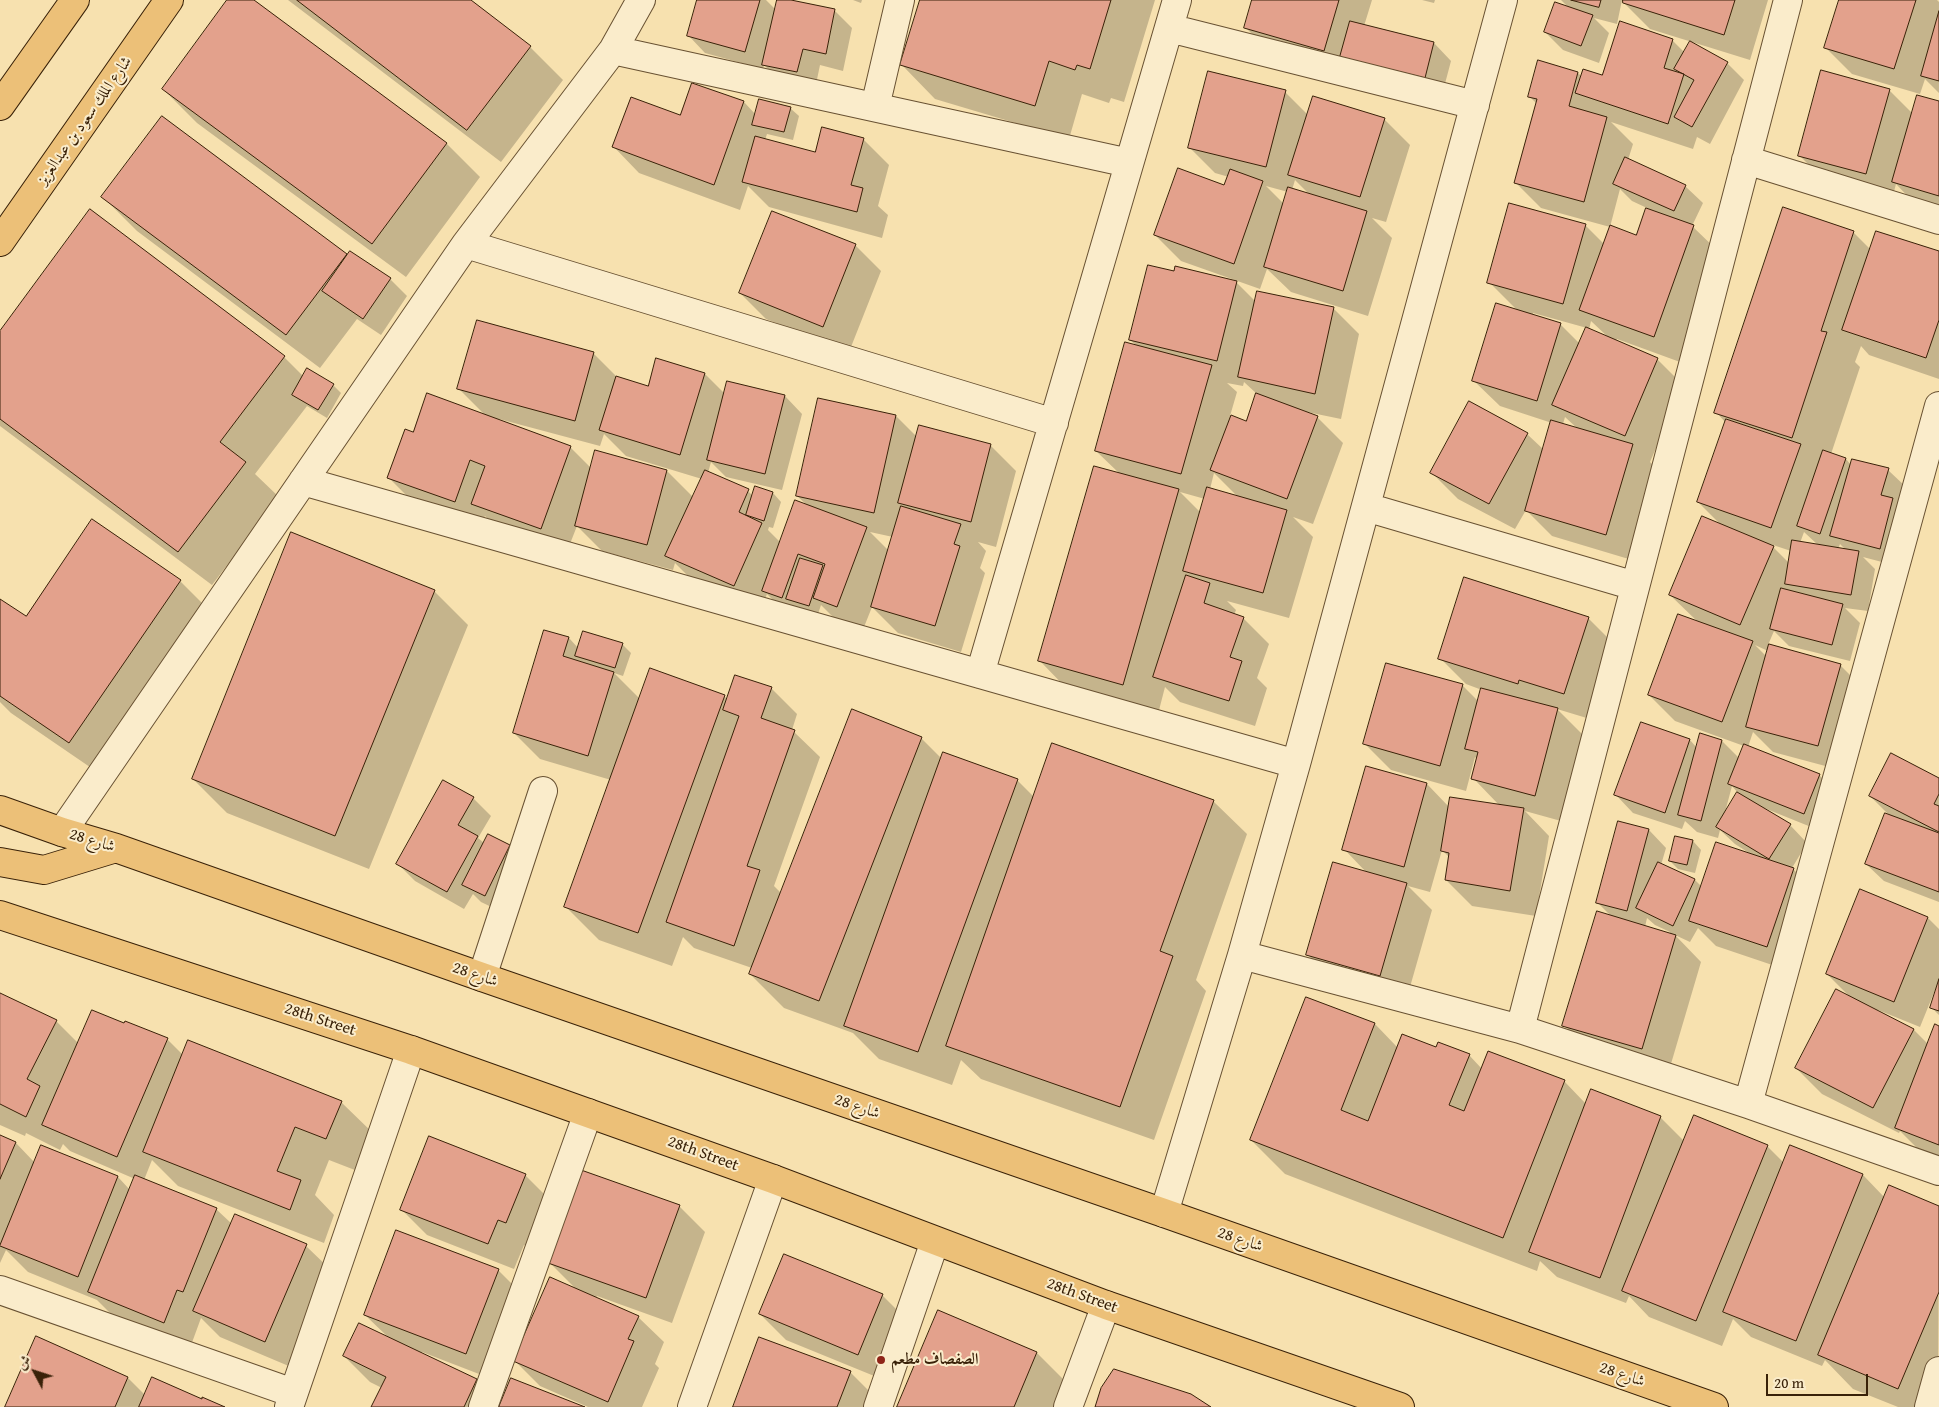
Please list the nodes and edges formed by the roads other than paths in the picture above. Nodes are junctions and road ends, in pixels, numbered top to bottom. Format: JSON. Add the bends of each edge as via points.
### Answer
{"nodes":[{"id":1,"x":75,"y":0,"type":"edge"},
{"id":2,"x":169,"y":0,"type":"edge"},
{"id":3,"x":641,"y":0,"type":"edge"},
{"id":4,"x":900,"y":0,"type":"edge"},
{"id":5,"x":1177,"y":0,"type":"edge"},
{"id":6,"x":1503,"y":0,"type":"edge"},
{"id":7,"x":1788,"y":0,"type":"edge"},
{"id":8,"x":1168,"y":28,"type":"junction"},
{"id":9,"x":613,"y":50,"type":"junction"},
{"id":10,"x":1475,"y":105,"type":"junction"},
{"id":11,"x":0,"y":106,"type":"edge"},
{"id":12,"x":875,"y":108,"type":"junction"},
{"id":13,"x":1746,"y":160,"type":"junction"},
{"id":14,"x":1130,"y":163,"type":"junction"},
{"id":15,"x":1939,"y":220,"type":"edge"},
{"id":16,"x":0,"y":242,"type":"edge"},
{"id":17,"x":466,"y":244,"type":"junction"},
{"id":18,"x":1938,"y":412,"type":"edge"},
{"id":19,"x":1054,"y":422,"type":"junction"},
{"id":20,"x":303,"y":481,"type":"junction"},
{"id":21,"x":1366,"y":507,"type":"junction"},
{"id":22,"x":1635,"y":586,"type":"junction"},
{"id":23,"x":980,"y":674,"type":"junction"},
{"id":24,"x":1296,"y":764,"type":"junction"},
{"id":25,"x":543,"y":791,"type":"dead end"},
{"id":26,"x":0,"y":810,"type":"edge"},
{"id":27,"x":62,"y":832,"type":"junction"},
{"id":28,"x":116,"y":848,"type":"junction"},
{"id":29,"x":0,"y":862,"type":"edge"},
{"id":30,"x":0,"y":915,"type":"edge"},
{"id":31,"x":1242,"y":955,"type":"junction"},
{"id":32,"x":482,"y":977,"type":"junction"},
{"id":33,"x":1520,"y":1029,"type":"junction"},
{"id":34,"x":411,"y":1050,"type":"junction"},
{"id":35,"x":1748,"y":1104,"type":"junction"},
{"id":36,"x":588,"y":1113,"type":"junction"},
{"id":37,"x":1939,"y":1170,"type":"edge"},
{"id":38,"x":773,"y":1179,"type":"junction"},
{"id":39,"x":1164,"y":1213,"type":"junction"},
{"id":40,"x":935,"y":1241,"type":"junction"},
{"id":41,"x":0,"y":1290,"type":"edge"},
{"id":42,"x":1106,"y":1305,"type":"junction"},
{"id":43,"x":1939,"y":1371,"type":"edge"},
{"id":44,"x":291,"y":1400,"type":"edge"},
{"id":45,"x":483,"y":1407,"type":"edge"},
{"id":46,"x":692,"y":1407,"type":"edge"},
{"id":47,"x":878,"y":1407,"type":"edge"},
{"id":48,"x":1068,"y":1407,"type":"edge"},
{"id":49,"x":1400,"y":1407,"type":"edge"},
{"id":50,"x":1714,"y":1407,"type":"edge"},
{"id":51,"x":1929,"y":1407,"type":"edge"}],
"edges":[{"from":1,"to":11,"type":"main road"},
{"from":2,"to":16,"type":"main road","name":"شارع الملك سعود بن عبدالعزيز"},
{"from":3,"to":9,"type":"street"},
{"from":4,"to":12,"type":"street"},
{"from":5,"to":8,"type":"street"},
{"from":6,"to":10,"type":"street"},
{"from":7,"to":13,"type":"street"},
{"from":8,"to":10,"type":"street"},
{"from":8,"to":14,"type":"street"},
{"from":9,"to":12,"type":"street"},
{"from":9,"to":17,"type":"street"},
{"from":10,"to":21,"type":"street"},
{"from":12,"to":14,"type":"street"},
{"from":13,"to":15,"type":"street"},
{"from":13,"to":22,"type":"street"},
{"from":14,"to":19,"type":"street"},
{"from":17,"to":19,"type":"street"},
{"from":17,"to":20,"type":"street"},
{"from":18,"to":35,"type":"street"},
{"from":19,"to":23,"type":"street"},
{"from":20,"to":23,"type":"street"},
{"from":20,"to":27,"type":"street"},
{"from":21,"to":22,"type":"street"},
{"from":21,"to":24,"type":"street"},
{"from":22,"to":33,"type":"street"},
{"from":23,"to":24,"type":"street"},
{"from":24,"to":31,"type":"street"},
{"from":25,"to":32,"type":"street"},
{"from":26,"to":27,"type":"main road","name":"شارع 28"},
{"from":27,"to":28,"type":"main road","name":"شارع 28"},
{"from":28,"to":29,"type":"main road","via":[[44,870]]},
{"from":28,"to":32,"type":"main road","name":"شارع 28"},
{"from":30,"to":34,"type":"main road","name":"28th Street"},
{"from":31,"to":33,"type":"street"},
{"from":31,"to":39,"type":"street"},
{"from":32,"to":39,"type":"main road","name":"شارع 28"},
{"from":33,"to":35,"type":"street"},
{"from":34,"to":36,"type":"main road","name":"28th Street"},
{"from":34,"to":44,"type":"street"},
{"from":35,"to":37,"type":"street"},
{"from":36,"to":38,"type":"main road","name":"28th Street"},
{"from":36,"to":45,"type":"street"},
{"from":38,"to":40,"type":"main road","name":"28th Street"},
{"from":38,"to":46,"type":"street"},
{"from":39,"to":50,"type":"main road","name":"شارع 28"},
{"from":40,"to":42,"type":"main road","name":"28th Street"},
{"from":40,"to":47,"type":"street"},
{"from":41,"to":44,"type":"street"},
{"from":42,"to":48,"type":"street"},
{"from":42,"to":49,"type":"main road","name":"28th Street"},
{"from":43,"to":51,"type":"street"}]}
